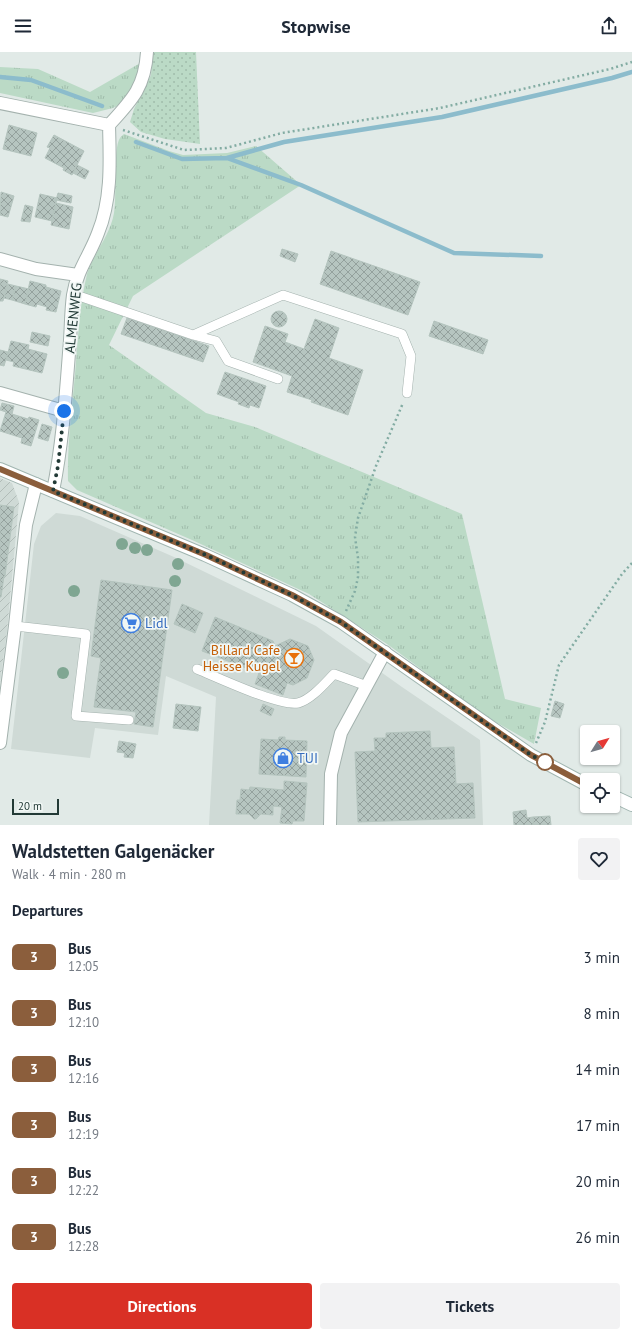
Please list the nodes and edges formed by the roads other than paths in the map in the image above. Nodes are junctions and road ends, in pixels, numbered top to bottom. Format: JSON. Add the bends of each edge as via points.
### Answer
{"nodes":[{"id":1,"x":147,"y":52,"type":"edge"},
{"id":2,"x":0,"y":103,"type":"edge"},
{"id":3,"x":109,"y":125,"type":"junction"},
{"id":4,"x":0,"y":259,"type":"edge"},
{"id":5,"x":78,"y":274,"type":"junction"},
{"id":6,"x":73,"y":294,"type":"junction"},
{"id":7,"x":193,"y":335,"type":"junction"},
{"id":8,"x":278,"y":378,"type":"dead end"},
{"id":9,"x":0,"y":393,"type":"edge"},
{"id":10,"x":407,"y":393,"type":"road end"},
{"id":11,"x":64,"y":411,"type":"junction"},
{"id":12,"x":0,"y":469,"type":"edge"},
{"id":13,"x":36,"y":484,"type":"junction"},
{"id":14,"x":53,"y":491,"type":"junction"},
{"id":15,"x":15,"y":626,"type":"junction"},
{"id":16,"x":385,"y":652,"type":"junction"},
{"id":17,"x":197,"y":669,"type":"dead end"},
{"id":18,"x":367,"y":686,"type":"junction"},
{"id":19,"x":129,"y":720,"type":"dead end"},
{"id":20,"x":0,"y":743,"type":"edge"},
{"id":21,"x":580,"y":780,"type":"edge"},
{"id":22,"x":620,"y":799,"type":"edge"},
{"id":23,"x":632,"y":805,"type":"edge"},
{"id":24,"x":330,"y":825,"type":"edge"}],
"edges":[{"from":1,"to":3,"type":"street","via":[[144,76],[133,99]]},
{"from":2,"to":3,"type":"street"},
{"from":3,"to":5,"type":"street","name":"ALMENWEG","via":[[110,171],[107,202],[98,233]]},
{"from":4,"to":5,"type":"street","via":[[36,268]]},
{"from":5,"to":6,"type":"street","name":"ALMENWEG"},
{"from":6,"to":7,"type":"lane"},
{"from":6,"to":11,"type":"street","name":"ALMENWEG"},
{"from":7,"to":8,"type":"lane","via":[[216,341],[228,361]]},
{"from":7,"to":10,"type":"lane","via":[[283,295],[402,334],[411,356]]},
{"from":9,"to":11,"type":"street"},
{"from":11,"to":14,"type":"street","name":"ALMENWEG"},
{"from":12,"to":13,"type":"street"},
{"from":13,"to":14,"type":"street"},
{"from":13,"to":15,"type":"street","via":[[26,525]]},
{"from":14,"to":16,"type":"street","via":[[206,555],[292,595],[341,622]]},
{"from":15,"to":19,"type":"lane","via":[[86,634],[76,716]]},
{"from":15,"to":20,"type":"street"},
{"from":16,"to":18,"type":"street"},
{"from":16,"to":21,"type":"street","via":[[531,755]]},
{"from":17,"to":18,"type":"lane","via":[[283,702],[298,703],[314,694],[334,674]]},
{"from":18,"to":24,"type":"street","via":[[341,733],[331,774]]},
{"from":22,"to":23,"type":"street"}]}
